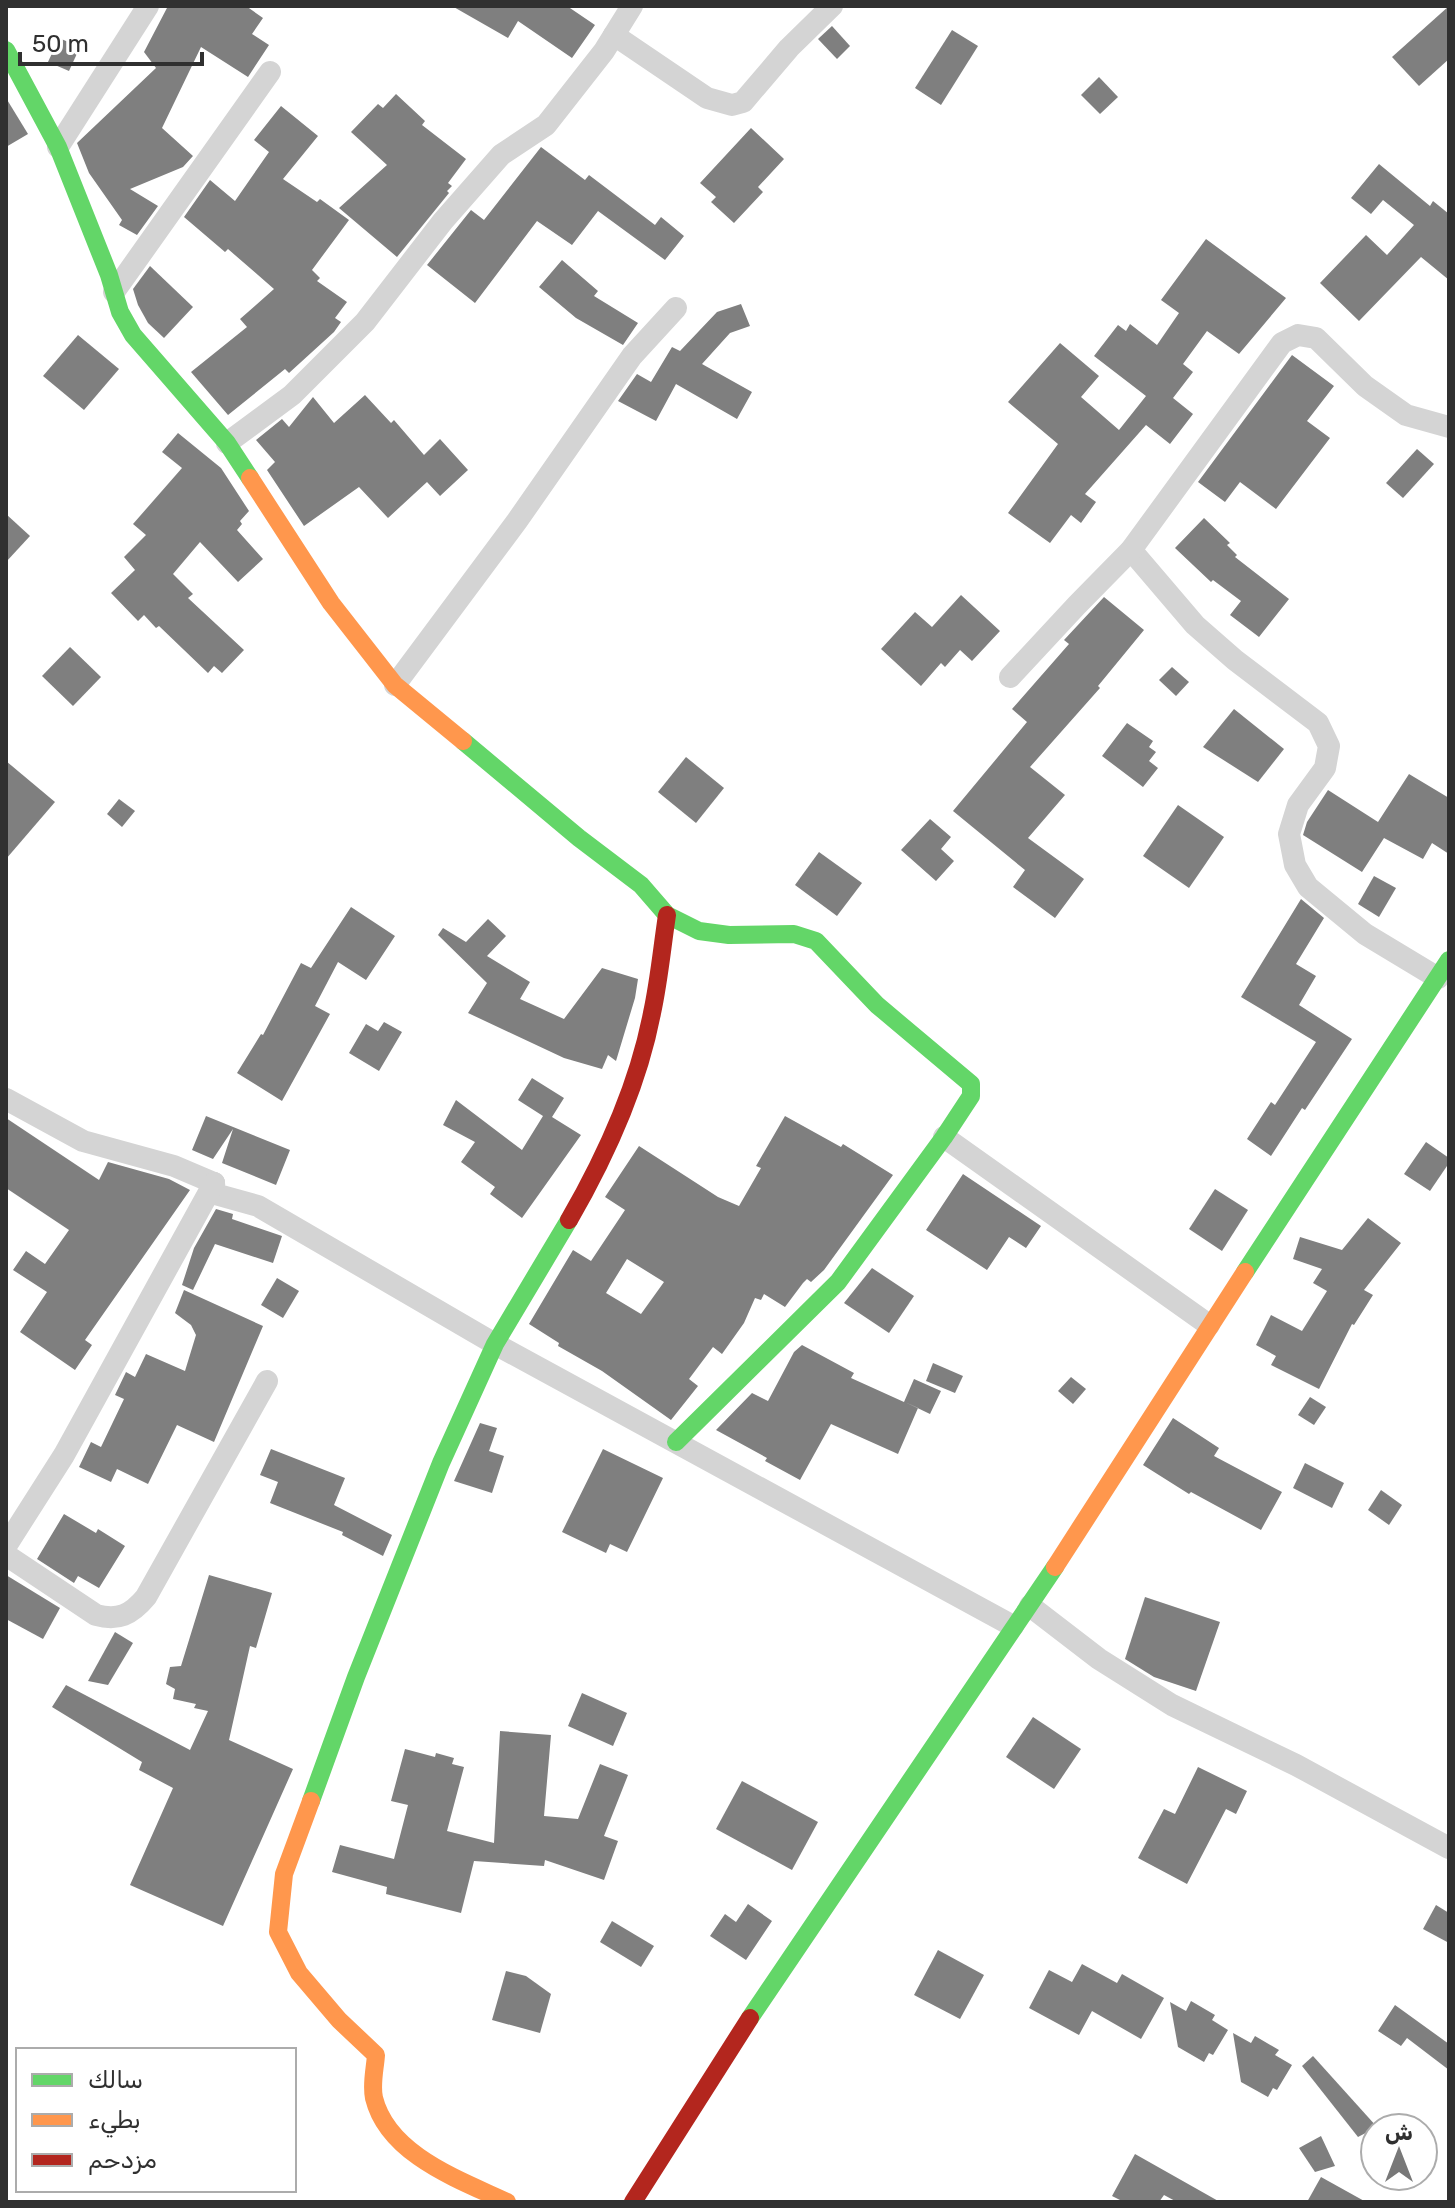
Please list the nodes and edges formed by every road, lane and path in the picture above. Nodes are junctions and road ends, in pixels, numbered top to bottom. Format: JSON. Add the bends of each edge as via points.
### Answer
{"nodes":[{"id":1,"x":148,"y":6,"type":"edge"},
{"id":2,"x":632,"y":6,"type":"edge"},
{"id":3,"x":832,"y":6,"type":"edge"},
{"id":4,"x":614,"y":35,"type":"junction"},
{"id":5,"x":6,"y":50,"type":"edge"},
{"id":6,"x":270,"y":72,"type":"dead end"},
{"id":7,"x":58,"y":147,"type":"junction"},
{"id":8,"x":114,"y":292,"type":"junction"},
{"id":9,"x":676,"y":308,"type":"dead end"},
{"id":10,"x":1449,"y":427,"type":"edge"},
{"id":11,"x":227,"y":443,"type":"junction"},
{"id":12,"x":1131,"y":550,"type":"junction"},
{"id":13,"x":1010,"y":677,"type":"dead end"},
{"id":14,"x":395,"y":685,"type":"junction"},
{"id":15,"x":667,"y":915,"type":"junction"},
{"id":16,"x":1444,"y":969,"type":"edge"},
{"id":17,"x":6,"y":1099,"type":"edge"},
{"id":18,"x":944,"y":1137,"type":"junction"},
{"id":19,"x":214,"y":1183,"type":"junction"},
{"id":20,"x":1209,"y":1325,"type":"junction"},
{"id":21,"x":495,"y":1344,"type":"junction"},
{"id":22,"x":267,"y":1381,"type":"dead end"},
{"id":23,"x":676,"y":1442,"type":"junction"},
{"id":24,"x":6,"y":1546,"type":"edge"},
{"id":25,"x":6,"y":1555,"type":"edge"},
{"id":26,"x":1030,"y":1606,"type":"junction"},
{"id":27,"x":1013,"y":1626,"type":"junction"},
{"id":28,"x":1449,"y":1848,"type":"edge"},
{"id":29,"x":507,"y":2202,"type":"edge"},
{"id":30,"x":633,"y":2202,"type":"edge"}],
"edges":[{"from":1,"to":7,"type":"street"},
{"from":2,"to":4,"type":"street"},
{"from":3,"to":4,"type":"street","via":[[743,102],[732,105],[707,98]]},
{"from":4,"to":11,"type":"street","via":[[546,125],[501,155],[365,322],[292,395]]},
{"from":5,"to":7,"type":"street"},
{"from":6,"to":8,"type":"street"},
{"from":7,"to":8,"type":"street"},
{"from":8,"to":11,"type":"street","via":[[133,335]]},
{"from":9,"to":14,"type":"street","via":[[632,356]]},
{"from":10,"to":12,"type":"street","via":[[1406,415],[1365,386],[1316,338],[1298,335],[1282,343]]},
{"from":11,"to":14,"type":"street","via":[[331,603]]},
{"from":12,"to":13,"type":"street"},
{"from":12,"to":16,"type":"street","via":[[1195,625],[1318,723],[1329,746],[1325,768],[1298,805],[1289,834],[1295,865],[1308,887],[1365,934]]},
{"from":14,"to":15,"type":"street","via":[[641,885]]},
{"from":15,"to":18,"type":"street","via":[[699,931],[794,934],[816,941],[877,1005],[971,1084],[971,1096]]},
{"from":15,"to":21,"type":"street","via":[[652,1015],[621,1116],[574,1211]]},
{"from":16,"to":20,"type":"street"},
{"from":17,"to":19,"type":"street","via":[[83,1141]]},
{"from":18,"to":20,"type":"street"},
{"from":18,"to":23,"type":"street","via":[[838,1282]]},
{"from":19,"to":21,"type":"street","via":[[215,1194],[258,1206]]},
{"from":19,"to":24,"type":"street","via":[[64,1455]]},
{"from":20,"to":26,"type":"street"},
{"from":21,"to":23,"type":"street"},
{"from":21,"to":29,"type":"street","via":[[356,1677],[284,1874],[278,1932],[299,1973],[376,2055],[374,2098],[398,2138],[435,2166]]},
{"from":22,"to":25,"type":"street","via":[[146,1597],[125,1616],[96,1615]]},
{"from":23,"to":27,"type":"street"},
{"from":26,"to":27,"type":"street"},
{"from":26,"to":28,"type":"street","via":[[1099,1659],[1172,1705]]},
{"from":27,"to":30,"type":"street"}]}
